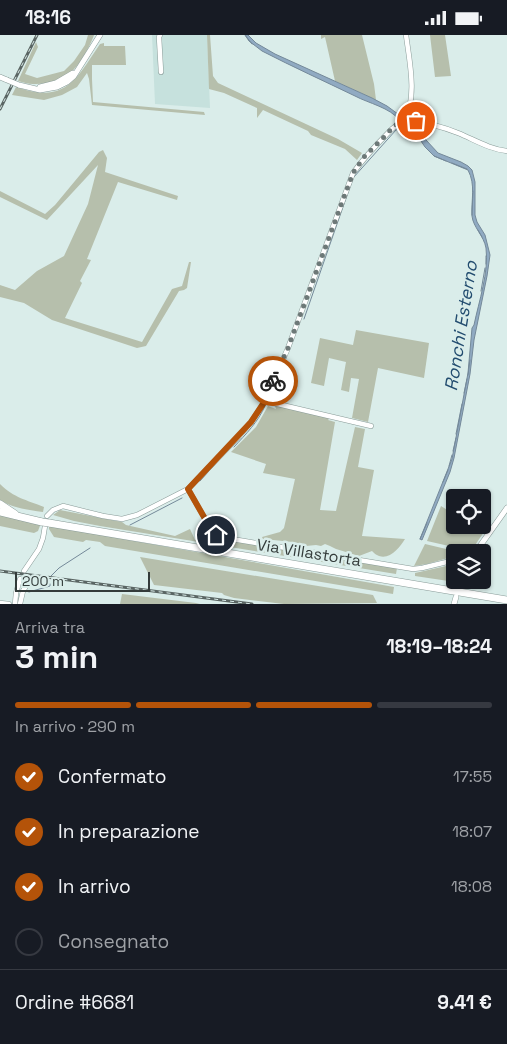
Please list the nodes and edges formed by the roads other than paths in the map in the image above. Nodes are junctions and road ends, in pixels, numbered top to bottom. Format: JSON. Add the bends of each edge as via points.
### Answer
{"nodes":[{"id":1,"x":100,"y":35,"type":"edge"},
{"id":2,"x":160,"y":35,"type":"edge"},
{"id":3,"x":406,"y":35,"type":"edge"},
{"id":4,"x":161,"y":72,"type":"dead end"},
{"id":5,"x":0,"y":77,"type":"edge"},
{"id":6,"x":404,"y":119,"type":"junction"},
{"id":7,"x":507,"y":151,"type":"edge"},
{"id":8,"x":265,"y":401,"type":"junction"},
{"id":9,"x":371,"y":426,"type":"dead end"},
{"id":10,"x":188,"y":489,"type":"junction"},
{"id":11,"x":0,"y":504,"type":"edge"},
{"id":12,"x":507,"y":509,"type":"edge"},
{"id":13,"x":0,"y":512,"type":"edge"},
{"id":14,"x":22,"y":517,"type":"junction"},
{"id":15,"x":46,"y":521,"type":"junction"},
{"id":16,"x":482,"y":544,"type":"edge"},
{"id":17,"x":446,"y":562,"type":"edge"},
{"id":18,"x":24,"y":571,"type":"dead end"},
{"id":19,"x":20,"y":579,"type":"dead end"},
{"id":20,"x":26,"y":587,"type":"dead end"},
{"id":21,"x":456,"y":597,"type":"dead end"},
{"id":22,"x":507,"y":599,"type":"edge"},
{"id":23,"x":1,"y":603,"type":"edge"},
{"id":24,"x":9,"y":604,"type":"edge"},
{"id":25,"x":15,"y":604,"type":"edge"},
{"id":26,"x":20,"y":604,"type":"edge"},
{"id":27,"x":454,"y":604,"type":"edge"}],
"edges":[{"from":1,"to":5,"type":"street","bridge":true,"via":[[74,76],[57,87],[40,90]]},
{"from":2,"to":4,"type":"street"},
{"from":3,"to":6,"type":"street","via":[[412,95]]},
{"from":6,"to":7,"type":"street","via":[[428,123],[493,149]]},
{"from":6,"to":8,"type":"street","via":[[364,157],[353,173]]},
{"from":8,"to":9,"type":"street"},
{"from":8,"to":10,"type":"street","via":[[251,422]]},
{"from":10,"to":15,"type":"street","via":[[127,519],[63,506],[53,510]]},
{"from":10,"to":17,"type":"street","name":"Via Villastorta","via":[[212,531],[220,537],[412,569]]},
{"from":11,"to":14,"type":"highway"},
{"from":12,"to":16,"type":"street"},
{"from":13,"to":14,"type":"highway"},
{"from":14,"to":15,"type":"highway"},
{"from":15,"to":18,"type":"street","via":[[39,549]]},
{"from":15,"to":22,"type":"highway"},
{"from":19,"to":25,"type":"street"},
{"from":20,"to":26,"type":"street"},
{"from":21,"to":27,"type":"street"},
{"from":23,"to":24,"type":"street"}]}
